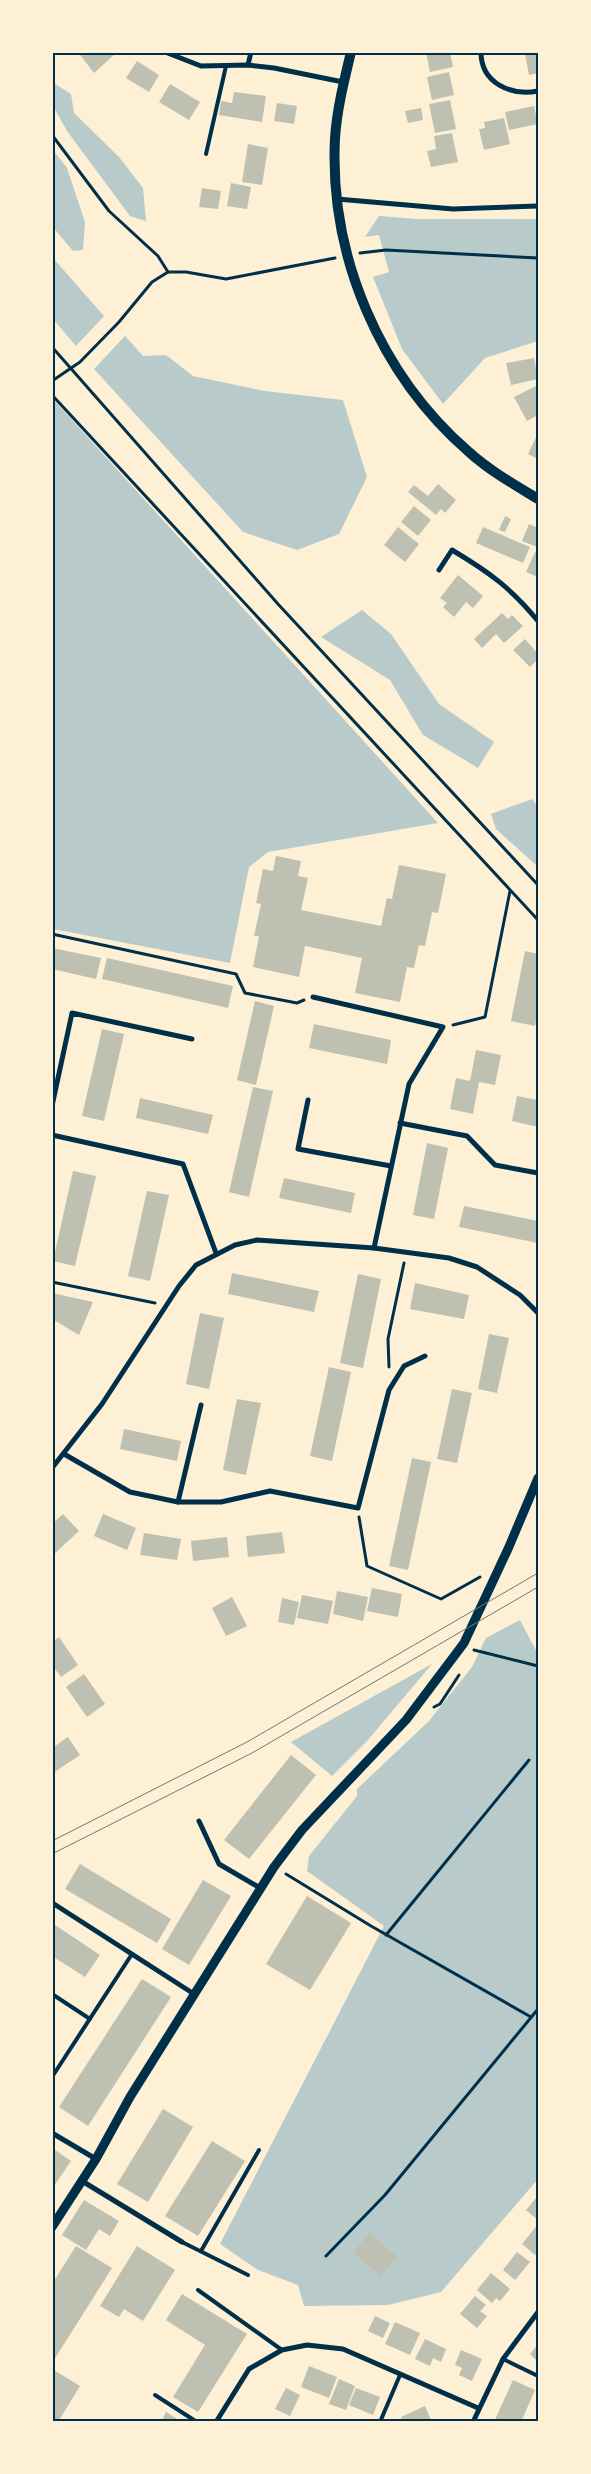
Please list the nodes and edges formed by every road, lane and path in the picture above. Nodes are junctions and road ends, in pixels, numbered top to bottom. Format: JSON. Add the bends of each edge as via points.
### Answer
{"nodes":[{"id":1,"x":166,"y":52,"type":"edge"},
{"id":2,"x":251,"y":52,"type":"edge"},
{"id":3,"x":352,"y":52,"type":"edge"},
{"id":4,"x":481,"y":52,"type":"edge"},
{"id":5,"x":248,"y":65,"type":"junction"},
{"id":6,"x":226,"y":66,"type":"junction"},
{"id":7,"x":344,"y":83,"type":"junction"},
{"id":8,"x":538,"y":91,"type":"edge"},
{"id":9,"x":52,"y":135,"type":"edge"},
{"id":10,"x":206,"y":154,"type":"dead end"},
{"id":11,"x":336,"y":199,"type":"junction"},
{"id":12,"x":538,"y":206,"type":"edge"},
{"id":13,"x":52,"y":347,"type":"edge"},
{"id":14,"x":72,"y":368,"type":"junction"},
{"id":15,"x":52,"y":380,"type":"edge"},
{"id":16,"x":52,"y":394,"type":"edge"},
{"id":17,"x":538,"y":499,"type":"edge"},
{"id":18,"x":439,"y":570,"type":"dead end"},
{"id":19,"x":538,"y":621,"type":"edge"},
{"id":20,"x":538,"y":885,"type":"edge"},
{"id":21,"x":510,"y":890,"type":"junction"},
{"id":22,"x":538,"y":920,"type":"edge"},
{"id":23,"x":52,"y":934,"type":"edge"},
{"id":24,"x":313,"y":997,"type":"joint"},
{"id":25,"x":443,"y":1027,"type":"junction"},
{"id":26,"x":192,"y":1039,"type":"dead end"},
{"id":27,"x":308,"y":1100,"type":"dead end"},
{"id":28,"x":52,"y":1106,"type":"edge"},
{"id":29,"x":400,"y":1124,"type":"junction"},
{"id":30,"x":52,"y":1135,"type":"edge"},
{"id":31,"x":391,"y":1166,"type":"junction"},
{"id":32,"x":538,"y":1173,"type":"edge"},
{"id":33,"x":374,"y":1248,"type":"junction"},
{"id":34,"x":406,"y":1252,"type":"junction"},
{"id":35,"x":216,"y":1253,"type":"junction"},
{"id":36,"x":52,"y":1282,"type":"edge"},
{"id":37,"x":167,"y":1306,"type":"junction"},
{"id":38,"x":538,"y":1313,"type":"edge"},
{"id":39,"x":425,"y":1356,"type":"dead end"},
{"id":40,"x":390,"y":1390,"type":"junction"},
{"id":41,"x":201,"y":1405,"type":"dead end"},
{"id":42,"x":64,"y":1454,"type":"junction"},
{"id":43,"x":52,"y":1468,"type":"edge"},
{"id":44,"x":538,"y":1478,"type":"edge"},
{"id":45,"x":178,"y":1502,"type":"junction"},
{"id":46,"x":358,"y":1508,"type":"junction"},
{"id":47,"x":500,"y":1565,"type":"junction"},
{"id":48,"x":474,"y":1650,"type":"dead end"},
{"id":49,"x":538,"y":1666,"type":"edge"},
{"id":50,"x":529,"y":1760,"type":"dead end"},
{"id":51,"x":199,"y":1821,"type":"dead end"},
{"id":52,"x":274,"y":1867,"type":"junction"},
{"id":53,"x":260,"y":1888,"type":"junction"},
{"id":54,"x":54,"y":1904,"type":"dead end"},
{"id":55,"x":386,"y":1934,"type":"junction"},
{"id":56,"x":132,"y":1954,"type":"junction"},
{"id":57,"x":52,"y":1994,"type":"edge"},
{"id":58,"x":194,"y":1994,"type":"junction"},
{"id":59,"x":538,"y":2009,"type":"edge"},
{"id":60,"x":531,"y":2017,"type":"junction"},
{"id":61,"x":90,"y":2018,"type":"junction"},
{"id":62,"x":52,"y":2077,"type":"edge"},
{"id":63,"x":52,"y":2133,"type":"edge"},
{"id":64,"x":259,"y":2150,"type":"dead end"},
{"id":65,"x":96,"y":2159,"type":"junction"},
{"id":66,"x":82,"y":2181,"type":"junction"},
{"id":67,"x":52,"y":2227,"type":"edge"},
{"id":68,"x":182,"y":2242,"type":"joint"},
{"id":69,"x":201,"y":2251,"type":"junction"},
{"id":70,"x":326,"y":2256,"type":"dead end"},
{"id":71,"x":248,"y":2275,"type":"dead end"},
{"id":72,"x":198,"y":2290,"type":"dead end"},
{"id":73,"x":538,"y":2312,"type":"edge"},
{"id":74,"x":282,"y":2350,"type":"junction"},
{"id":75,"x":503,"y":2359,"type":"junction"},
{"id":76,"x":400,"y":2375,"type":"junction"},
{"id":77,"x":538,"y":2376,"type":"edge"},
{"id":78,"x":155,"y":2395,"type":"dead end"},
{"id":79,"x":478,"y":2408,"type":"junction"},
{"id":80,"x":198,"y":2422,"type":"edge"},
{"id":81,"x":216,"y":2422,"type":"edge"},
{"id":82,"x":380,"y":2422,"type":"edge"},
{"id":83,"x":473,"y":2422,"type":"edge"}],
"edges":[{"from":1,"to":6,"type":"street","via":[[202,66]]},
{"from":2,"to":5,"type":"street"},
{"from":3,"to":7,"type":"main road"},
{"from":4,"to":8,"type":"street","via":[[485,70],[498,85],[519,93]]},
{"from":5,"to":6,"type":"street"},
{"from":5,"to":7,"type":"street"},
{"from":6,"to":10,"type":"lane"},
{"from":7,"to":11,"type":"main road","via":[[335,138]]},
{"from":9,"to":14,"type":"path","via":[[109,211],[158,256],[168,272],[152,282],[98,345]]},
{"from":11,"to":12,"type":"street","via":[[453,209]]},
{"from":11,"to":17,"type":"main road","via":[[346,256],[373,326],[398,371],[425,408],[456,441],[502,477]]},
{"from":13,"to":14,"type":"path"},
{"from":14,"to":15,"type":"path"},
{"from":14,"to":20,"type":"path","via":[[278,604]]},
{"from":16,"to":21,"type":"path"},
{"from":18,"to":19,"type":"street","via":[[452,550],[490,573],[518,596]]},
{"from":21,"to":22,"type":"path"},
{"from":21,"to":25,"type":"path","via":[[485,1017]]},
{"from":23,"to":24,"type":"path","via":[[236,974],[245,993],[297,1003]]},
{"from":24,"to":25,"type":"street"},
{"from":25,"to":29,"type":"street","via":[[409,1084]]},
{"from":26,"to":28,"type":"street","via":[[72,1013]]},
{"from":27,"to":31,"type":"street","via":[[298,1149]]},
{"from":29,"to":31,"type":"street"},
{"from":29,"to":32,"type":"street","via":[[467,1136],[496,1165]]},
{"from":30,"to":35,"type":"street","via":[[183,1164]]},
{"from":31,"to":33,"type":"street"},
{"from":33,"to":34,"type":"street"},
{"from":33,"to":35,"type":"street","via":[[258,1240]]},
{"from":34,"to":38,"type":"street","via":[[449,1258],[476,1267],[520,1295]]},
{"from":34,"to":40,"type":"path","via":[[388,1339]]},
{"from":35,"to":37,"type":"street","via":[[196,1265]]},
{"from":36,"to":37,"type":"path"},
{"from":37,"to":42,"type":"street","via":[[102,1404]]},
{"from":39,"to":40,"type":"street","via":[[404,1366]]},
{"from":40,"to":46,"type":"street"},
{"from":41,"to":45,"type":"street"},
{"from":42,"to":43,"type":"street"},
{"from":42,"to":45,"type":"street","via":[[130,1492]]},
{"from":44,"to":47,"type":"street"},
{"from":45,"to":46,"type":"street","via":[[221,1502],[270,1491]]},
{"from":46,"to":47,"type":"path","via":[[367,1566],[441,1599]]},
{"from":47,"to":52,"type":"street","via":[[464,1643],[406,1720],[302,1830]]},
{"from":48,"to":49,"type":"path"},
{"from":50,"to":55,"type":"path"},
{"from":51,"to":53,"type":"street","via":[[219,1864]]},
{"from":52,"to":53,"type":"street"},
{"from":52,"to":55,"type":"path"},
{"from":53,"to":58,"type":"street"},
{"from":54,"to":56,"type":"street"},
{"from":55,"to":60,"type":"path"},
{"from":56,"to":58,"type":"street"},
{"from":56,"to":61,"type":"lane"},
{"from":57,"to":61,"type":"lane"},
{"from":58,"to":65,"type":"street"},
{"from":59,"to":60,"type":"path"},
{"from":60,"to":70,"type":"path","via":[[386,2195]]},
{"from":61,"to":62,"type":"lane"},
{"from":63,"to":65,"type":"street"},
{"from":64,"to":69,"type":"lane"},
{"from":65,"to":66,"type":"street"},
{"from":66,"to":67,"type":"street"},
{"from":66,"to":68,"type":"street"},
{"from":68,"to":69,"type":"lane"},
{"from":69,"to":71,"type":"lane"},
{"from":72,"to":74,"type":"lane"},
{"from":73,"to":75,"type":"street"},
{"from":74,"to":76,"type":"street","via":[[307,2345],[343,2349]]},
{"from":74,"to":81,"type":"street","via":[[249,2368]]},
{"from":75,"to":77,"type":"lane"},
{"from":75,"to":79,"type":"street"},
{"from":76,"to":79,"type":"street"},
{"from":76,"to":82,"type":"lane"},
{"from":78,"to":80,"type":"lane"},
{"from":79,"to":83,"type":"street"}]}
